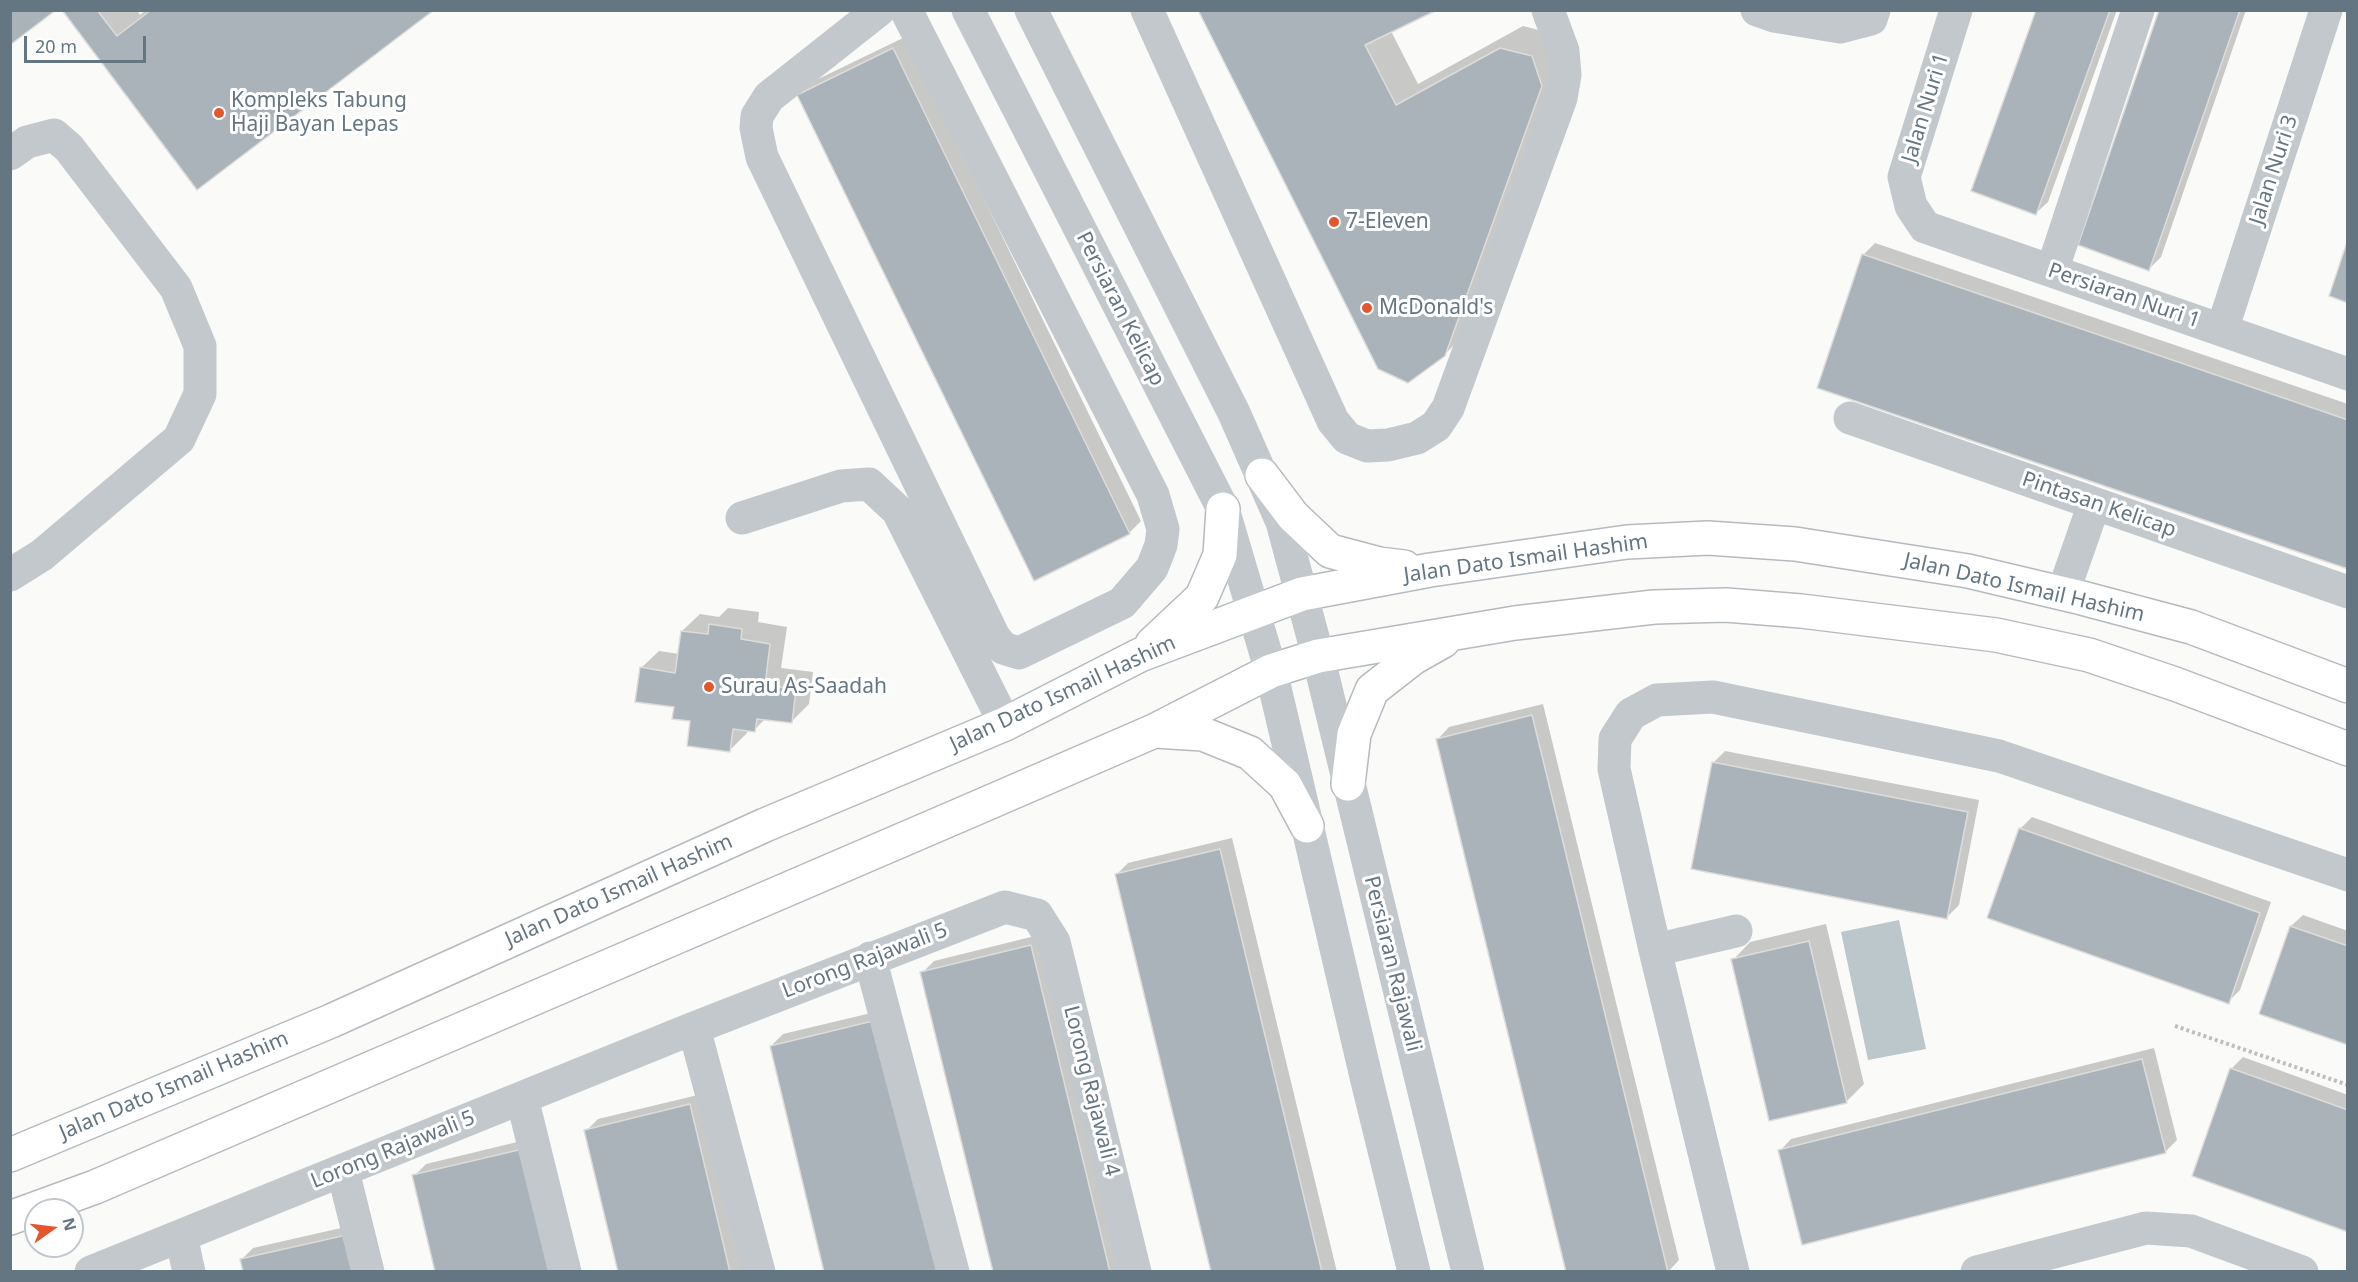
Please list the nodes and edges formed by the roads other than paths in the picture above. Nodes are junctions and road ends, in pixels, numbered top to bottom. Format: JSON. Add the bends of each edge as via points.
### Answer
{"nodes":[{"id":1,"x":879,"y":10,"type":"edge"},
{"id":2,"x":906,"y":10,"type":"edge"},
{"id":3,"x":968,"y":10,"type":"edge"},
{"id":4,"x":1032,"y":10,"type":"edge"},
{"id":5,"x":1147,"y":10,"type":"edge"},
{"id":6,"x":1548,"y":10,"type":"edge"},
{"id":7,"x":1757,"y":10,"type":"edge"},
{"id":8,"x":1874,"y":10,"type":"edge"},
{"id":9,"x":1956,"y":10,"type":"edge"},
{"id":10,"x":2138,"y":10,"type":"edge"},
{"id":11,"x":2326,"y":10,"type":"edge"},
{"id":12,"x":10,"y":154,"type":"edge"},
{"id":13,"x":1911,"y":206,"type":"joint"},
{"id":14,"x":2052,"y":271,"type":"junction"},
{"id":15,"x":2222,"y":330,"type":"junction"},
{"id":16,"x":2348,"y":374,"type":"edge"},
{"id":17,"x":1850,"y":418,"type":"dead end"},
{"id":18,"x":1262,"y":476,"type":"junction"},
{"id":19,"x":2094,"y":504,"type":"junction"},
{"id":20,"x":1223,"y":509,"type":"junction"},
{"id":21,"x":742,"y":518,"type":"dead end"},
{"id":22,"x":1430,"y":570,"type":"junction"},
{"id":23,"x":10,"y":575,"type":"edge"},
{"id":24,"x":2348,"y":592,"type":"edge"},
{"id":25,"x":2064,"y":593,"type":"junction"},
{"id":26,"x":1302,"y":594,"type":"junction"},
{"id":27,"x":1256,"y":614,"type":"junction"},
{"id":28,"x":1458,"y":632,"type":"junction"},
{"id":29,"x":1140,"y":655,"type":"junction"},
{"id":30,"x":1318,"y":656,"type":"junction"},
{"id":31,"x":1272,"y":671,"type":"junction"},
{"id":32,"x":2348,"y":686,"type":"edge"},
{"id":33,"x":1005,"y":724,"type":"junction"},
{"id":34,"x":1154,"y":731,"type":"junction"},
{"id":35,"x":2348,"y":749,"type":"edge"},
{"id":36,"x":1348,"y":784,"type":"junction"},
{"id":37,"x":1308,"y":826,"type":"junction"},
{"id":38,"x":2348,"y":875,"type":"edge"},
{"id":39,"x":1037,"y":915,"type":"joint"},
{"id":40,"x":1736,"y":931,"type":"dead end"},
{"id":41,"x":1655,"y":950,"type":"junction"},
{"id":42,"x":870,"y":958,"type":"junction"},
{"id":43,"x":694,"y":1028,"type":"junction"},
{"id":44,"x":522,"y":1098,"type":"junction"},
{"id":45,"x":10,"y":1155,"type":"edge"},
{"id":46,"x":343,"y":1171,"type":"junction"},
{"id":47,"x":10,"y":1218,"type":"edge"},
{"id":48,"x":181,"y":1236,"type":"junction"},
{"id":49,"x":91,"y":1272,"type":"edge"},
{"id":50,"x":189,"y":1272,"type":"edge"},
{"id":51,"x":368,"y":1272,"type":"edge"},
{"id":52,"x":565,"y":1272,"type":"edge"},
{"id":53,"x":759,"y":1272,"type":"edge"},
{"id":54,"x":953,"y":1272,"type":"edge"},
{"id":55,"x":1135,"y":1272,"type":"edge"},
{"id":56,"x":1414,"y":1272,"type":"edge"},
{"id":57,"x":1468,"y":1272,"type":"edge"},
{"id":58,"x":1733,"y":1272,"type":"edge"},
{"id":59,"x":1977,"y":1272,"type":"edge"},
{"id":60,"x":2302,"y":1272,"type":"edge"}],
"edges":[{"from":1,"to":2,"type":"street","via":[[769,97],[755,122],[762,157],[994,637],[1004,648],[1019,652],[1122,603],[1152,568],[1163,529],[1153,495]]},
{"from":3,"to":20,"type":"street","name":"Persiaran Kelicap"},
{"from":4,"to":18,"type":"street"},
{"from":5,"to":6,"type":"street","via":[[1333,421],[1347,438],[1367,446],[1417,438],[1436,426],[1448,408],[1561,98],[1565,75],[1563,51]]},
{"from":7,"to":8,"type":"street","via":[[1840,27],[1871,19]]},
{"from":9,"to":13,"type":"street","name":"Jalan Nuri 1","via":[[1904,177]]},
{"from":10,"to":14,"type":"street"},
{"from":11,"to":15,"type":"street","name":"Jalan Nuri 3"},
{"from":12,"to":23,"type":"street","via":[[27,142],[54,135],[69,147],[176,288],[200,346],[200,394],[179,439],[42,555]]},
{"from":13,"to":14,"type":"street","name":"Persiaran Nuri 1","via":[[1925,227]]},
{"from":14,"to":15,"type":"street","name":"Persiaran Nuri 1"},
{"from":15,"to":16,"type":"street","name":"Persiaran Nuri 1"},
{"from":17,"to":19,"type":"street","name":"Pintasan Kelicap"},
{"from":18,"to":22,"type":"main road","via":[[1293,516],[1330,551],[1378,564]]},
{"from":18,"to":26,"type":"street","via":[[1282,522]]},
{"from":19,"to":24,"type":"street","name":"Pintasan Kelicap"},
{"from":19,"to":25,"type":"street"},
{"from":20,"to":27,"type":"street","name":"Persiaran Kelicap"},
{"from":20,"to":29,"type":"main road","via":[[1220,555],[1202,597]]},
{"from":21,"to":33,"type":"street","via":[[841,486],[869,484],[898,511]]},
{"from":22,"to":25,"type":"main road","name":"Jalan Dato Ismail Hashim","via":[[1627,542],[1708,538],[1795,544],[1968,571]]},
{"from":22,"to":26,"type":"main road","name":"Jalan Dato Ismail Hashim"},
{"from":25,"to":32,"type":"main road","name":"Jalan Dato Ismail Hashim","via":[[2191,627]]},
{"from":26,"to":27,"type":"main road","name":"Jalan Dato Ismail Hashim"},
{"from":26,"to":30,"type":"street","name":"Persiaran Rajawali"},
{"from":27,"to":29,"type":"main road","name":"Jalan Dato Ismail Hashim"},
{"from":27,"to":31,"type":"street","name":"Persiaran Kelicap"},
{"from":28,"to":30,"type":"main road"},
{"from":28,"to":35,"type":"main road","via":[[1654,607],[1726,604],[1996,635],[2089,655]]},
{"from":28,"to":36,"type":"main road","via":[[1413,658],[1372,690],[1354,734]]},
{"from":29,"to":33,"type":"main road","name":"Jalan Dato Ismail Hashim"},
{"from":30,"to":31,"type":"main road"},
{"from":30,"to":36,"type":"street","name":"Persiaran Rajawali"},
{"from":31,"to":34,"type":"main road"},
{"from":31,"to":37,"type":"street"},
{"from":33,"to":45,"type":"main road","name":"Jalan Dato Ismail Hashim","via":[[776,820],[331,1020]]},
{"from":34,"to":37,"type":"main road","via":[[1203,734],[1250,753],[1285,785]]},
{"from":34,"to":47,"type":"main road","via":[[95,1187]]},
{"from":36,"to":57,"type":"street","name":"Persiaran Rajawali"},
{"from":37,"to":56,"type":"street"},
{"from":38,"to":41,"type":"street","via":[[2000,756],[1713,697],[1657,700],[1631,714],[1615,739],[1614,769]]},
{"from":39,"to":42,"type":"street","name":"Lorong Rajawali 5","via":[[1005,907]]},
{"from":39,"to":55,"type":"street","name":"Lorong Rajawali 4","via":[[1054,942]]},
{"from":40,"to":41,"type":"street"},
{"from":41,"to":58,"type":"street"},
{"from":42,"to":43,"type":"street","name":"Lorong Rajawali 5"},
{"from":42,"to":54,"type":"street"},
{"from":43,"to":44,"type":"street","name":"Lorong Rajawali 5"},
{"from":43,"to":53,"type":"street"},
{"from":44,"to":46,"type":"street","name":"Lorong Rajawali 5"},
{"from":44,"to":52,"type":"street"},
{"from":46,"to":48,"type":"street","name":"Lorong Rajawali 5"},
{"from":46,"to":51,"type":"street"},
{"from":48,"to":49,"type":"street","name":"Lorong Rajawali 5"},
{"from":48,"to":50,"type":"street"},
{"from":59,"to":60,"type":"street","via":[[2146,1228],[2191,1231]]}]}
